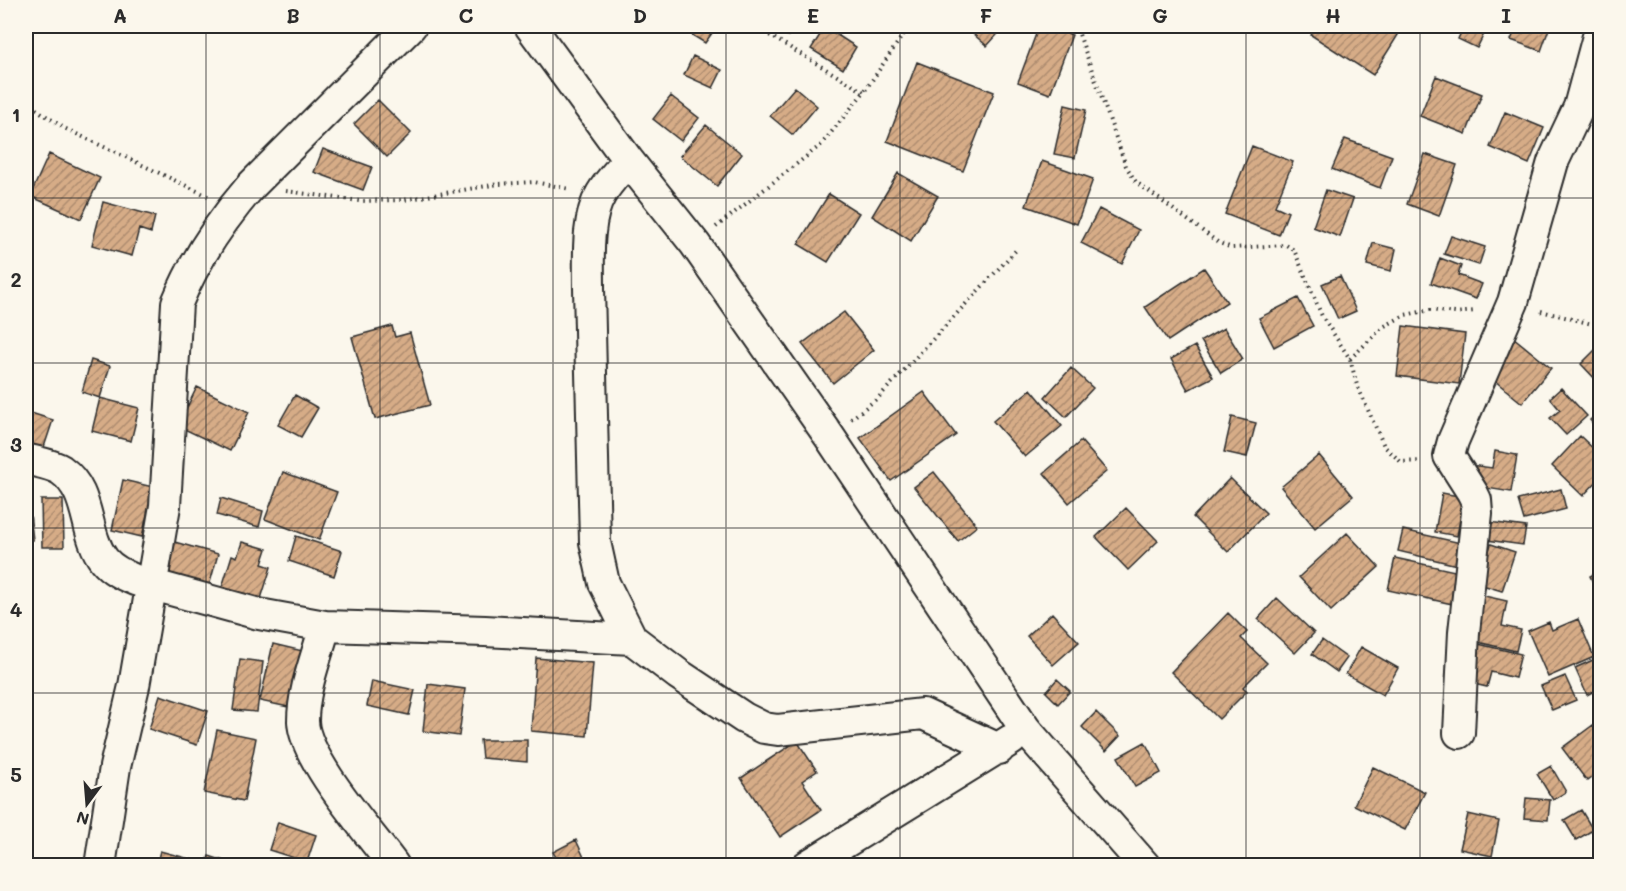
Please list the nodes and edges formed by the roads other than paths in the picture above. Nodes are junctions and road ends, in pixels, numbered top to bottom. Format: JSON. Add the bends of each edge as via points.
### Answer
{"nodes":[{"id":1,"x":411,"y":26,"type":"edge"},
{"id":2,"x":530,"y":26,"type":"edge"},
{"id":3,"x":1600,"y":29,"type":"edge"},
{"id":4,"x":628,"y":160,"type":"junction"},
{"id":5,"x":26,"y":459,"type":"edge"},
{"id":6,"x":152,"y":583,"type":"junction"},
{"id":7,"x":325,"y":626,"type":"junction"},
{"id":8,"x":632,"y":639,"type":"junction"},
{"id":9,"x":1026,"y":730,"type":"junction"},
{"id":10,"x":1459,"y":733,"type":"dead end"},
{"id":11,"x":999,"y":749,"type":"junction"},
{"id":12,"x":100,"y":866,"type":"edge"},
{"id":13,"x":394,"y":866,"type":"edge"},
{"id":14,"x":807,"y":866,"type":"edge"},
{"id":15,"x":1145,"y":866,"type":"edge"}],
"edges":[{"from":1,"to":6,"type":"street","via":[[242,197],[187,278],[177,303],[165,506]]},
{"from":2,"to":4,"type":"street"},
{"from":3,"to":10,"type":"street","via":[[1580,107],[1553,162],[1512,302],[1449,456],[1473,492],[1476,507]]},
{"from":4,"to":8,"type":"street","via":[[600,195],[588,250],[595,542],[604,583]]},
{"from":4,"to":9,"type":"street","via":[[695,244]]},
{"from":5,"to":6,"type":"street","via":[[60,469],[77,486],[97,549],[105,561],[117,572]]},
{"from":6,"to":7,"type":"street","via":[[259,614]]},
{"from":6,"to":12,"type":"street","via":[[115,767]]},
{"from":7,"to":8,"type":"street"},
{"from":7,"to":13,"type":"street","via":[[303,723],[310,747],[329,780]]},
{"from":8,"to":11,"type":"street","via":[[678,674],[764,728],[778,730],[923,714]]},
{"from":9,"to":11,"type":"street"},
{"from":9,"to":15,"type":"street"},
{"from":11,"to":14,"type":"street"}]}
